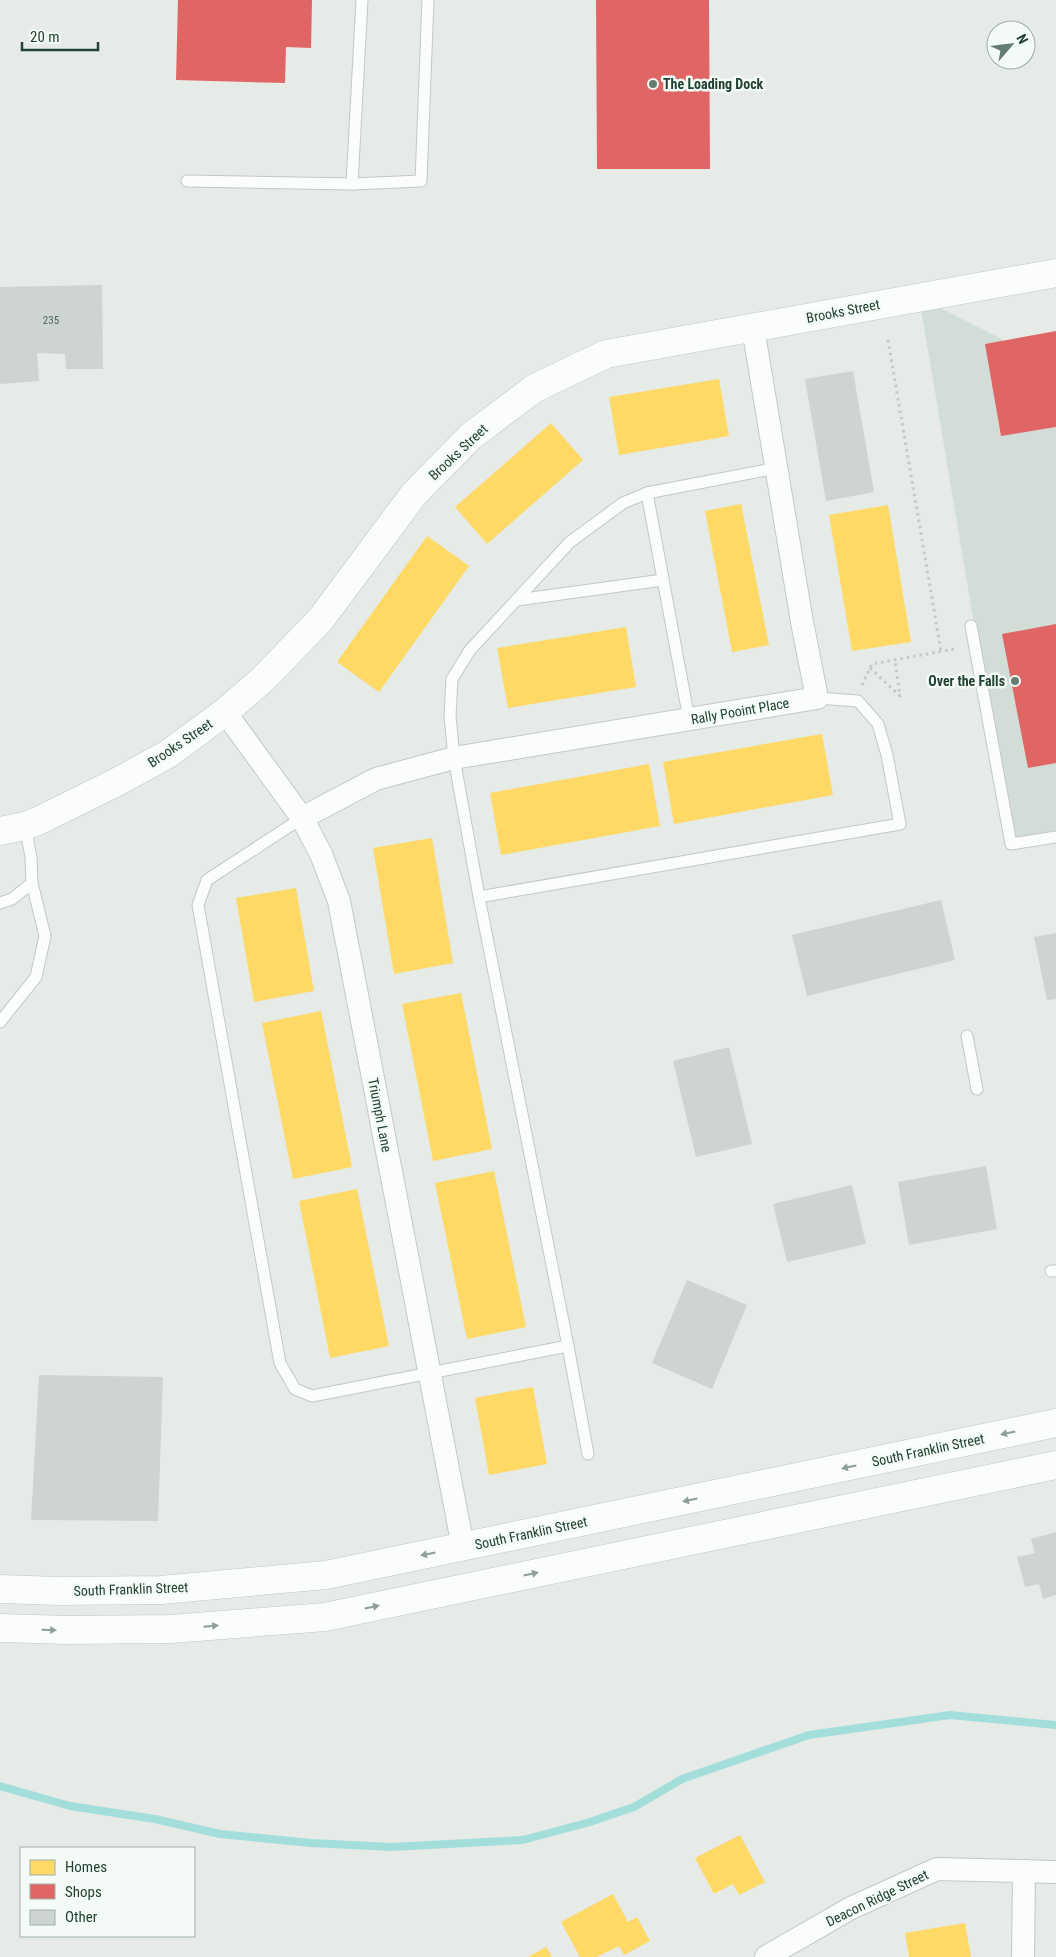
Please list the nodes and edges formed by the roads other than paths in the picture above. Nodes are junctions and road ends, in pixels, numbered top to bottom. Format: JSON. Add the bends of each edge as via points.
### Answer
{"nodes":[{"id":1,"x":362,"y":0,"type":"edge"},
{"id":2,"x":428,"y":0,"type":"edge"},
{"id":3,"x":187,"y":181,"type":"dead end"},
{"id":4,"x":352,"y":184,"type":"junction"},
{"id":5,"x":1056,"y":273,"type":"edge"},
{"id":6,"x":753,"y":328,"type":"junction"},
{"id":7,"x":777,"y":468,"type":"junction"},
{"id":8,"x":647,"y":494,"type":"junction"},
{"id":9,"x":663,"y":580,"type":"junction"},
{"id":10,"x":517,"y":600,"type":"junction"},
{"id":11,"x":971,"y":626,"type":"dead end"},
{"id":12,"x":818,"y":698,"type":"junction"},
{"id":13,"x":225,"y":712,"type":"junction"},
{"id":14,"x":689,"y":720,"type":"junction"},
{"id":15,"x":454,"y":758,"type":"junction"},
{"id":16,"x":302,"y":818,"type":"junction"},
{"id":17,"x":13,"y":828,"type":"edge"},
{"id":18,"x":1056,"y":837,"type":"edge"},
{"id":19,"x":32,"y":883,"type":"junction"},
{"id":20,"x":479,"y":897,"type":"junction"},
{"id":21,"x":0,"y":903,"type":"edge"},
{"id":22,"x":0,"y":1022,"type":"edge"},
{"id":23,"x":967,"y":1036,"type":"dead end"},
{"id":24,"x":977,"y":1089,"type":"dead end"},
{"id":25,"x":568,"y":1346,"type":"junction"},
{"id":26,"x":429,"y":1374,"type":"junction"},
{"id":27,"x":1056,"y":1423,"type":"edge"},
{"id":28,"x":588,"y":1454,"type":"dead end"},
{"id":29,"x":1056,"y":1465,"type":"edge"},
{"id":30,"x":463,"y":1547,"type":"junction"},
{"id":31,"x":0,"y":1588,"type":"edge"},
{"id":32,"x":0,"y":1628,"type":"edge"},
{"id":33,"x":1024,"y":1871,"type":"junction"},
{"id":34,"x":1056,"y":1872,"type":"edge"},
{"id":35,"x":766,"y":1957,"type":"edge"},
{"id":36,"x":1023,"y":1957,"type":"edge"}],
"edges":[{"from":1,"to":4,"type":"lane"},
{"from":2,"to":4,"type":"lane","via":[[421,181]]},
{"from":3,"to":4,"type":"lane"},
{"from":5,"to":6,"type":"street","name":"Brooks Street"},
{"from":6,"to":7,"type":"street"},
{"from":6,"to":13,"type":"street","name":"Brooks Street","via":[[606,354],[535,388],[471,436],[414,494],[321,619],[263,680]]},
{"from":7,"to":8,"type":"lane"},
{"from":7,"to":12,"type":"street"},
{"from":8,"to":9,"type":"lane"},
{"from":8,"to":10,"type":"lane","via":[[623,503],[570,542]]},
{"from":9,"to":10,"type":"lane"},
{"from":9,"to":14,"type":"lane"},
{"from":10,"to":15,"type":"lane","via":[[470,650],[452,679],[450,716]]},
{"from":11,"to":18,"type":"lane","via":[[1011,844]]},
{"from":12,"to":14,"type":"street","name":"Rally Pooint Place"},
{"from":12,"to":20,"type":"lane","via":[[858,701],[878,724],[900,824]]},
{"from":13,"to":16,"type":"street","name":"Triumph Lane"},
{"from":13,"to":17,"type":"street","name":"Brooks Street","via":[[168,754],[117,782]]},
{"from":14,"to":15,"type":"street","name":"Rally Pooint Place"},
{"from":15,"to":16,"type":"street","name":"Rally Pooint Place","via":[[376,779]]},
{"from":15,"to":20,"type":"lane"},
{"from":16,"to":26,"type":"street","name":"Triumph Lane","via":[[321,854],[339,901]]},
{"from":16,"to":26,"type":"lane","via":[[207,880],[198,905],[280,1363],[295,1389],[312,1396]]},
{"from":17,"to":19,"type":"lane","via":[[31,857]]},
{"from":19,"to":21,"type":"lane","via":[[12,899]]},
{"from":19,"to":22,"type":"lane","via":[[45,936],[36,977]]},
{"from":20,"to":25,"type":"lane"},
{"from":23,"to":24,"type":"lane"},
{"from":25,"to":26,"type":"lane"},
{"from":25,"to":28,"type":"lane"},
{"from":26,"to":30,"type":"street","name":"Triumph Lane"},
{"from":27,"to":30,"type":"street","name":"South Franklin Street","one_way":true},
{"from":32,"to":29,"type":"street","one_way":true,"via":[[171,1630],[325,1617]]},
{"from":30,"to":31,"type":"street","name":"South Franklin Street","one_way":true,"via":[[326,1575],[161,1590]]},
{"from":33,"to":34,"type":"street","name":"Deacon Ridge Street"},
{"from":33,"to":35,"type":"street","name":"Deacon Ridge Street","via":[[937,1869],[852,1908]]},
{"from":33,"to":36,"type":"street"}]}
